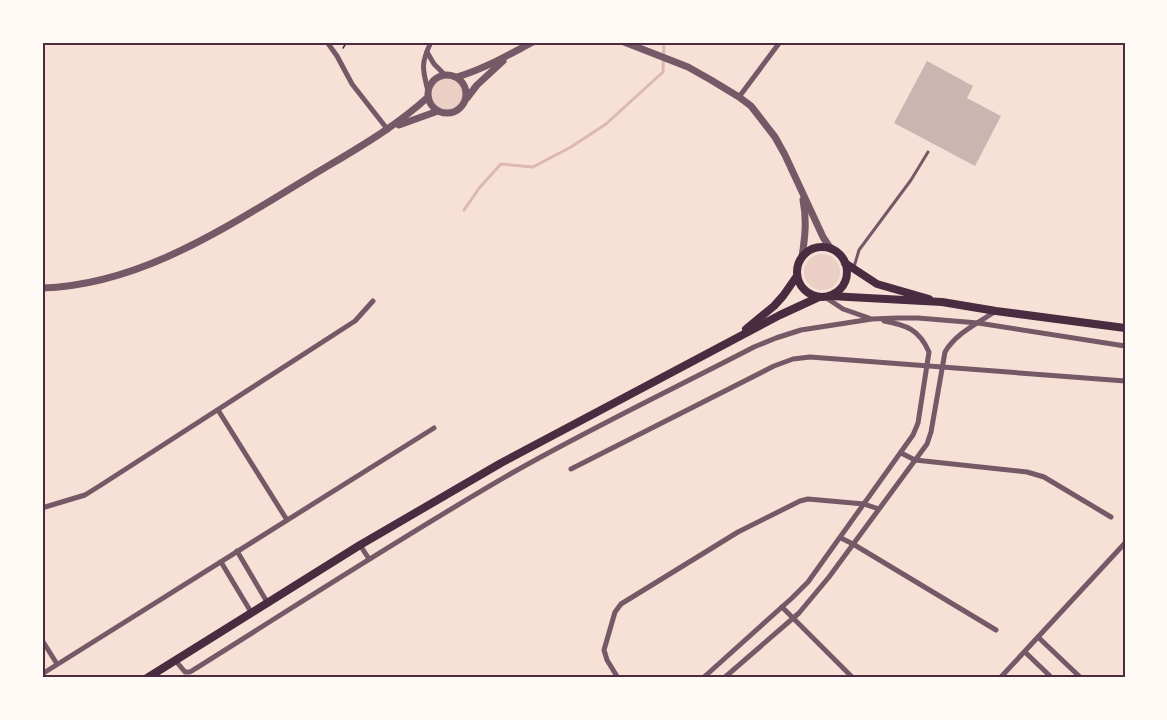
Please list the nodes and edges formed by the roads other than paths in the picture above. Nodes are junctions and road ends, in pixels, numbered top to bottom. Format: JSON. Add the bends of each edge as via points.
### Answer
{"nodes":[{"id":1,"x":327,"y":42,"type":"edge"},
{"id":2,"x":431,"y":42,"type":"edge"},
{"id":3,"x":533,"y":42,"type":"edge"},
{"id":4,"x":625,"y":42,"type":"edge"},
{"id":5,"x":780,"y":42,"type":"edge"},
{"id":6,"x":427,"y":52,"type":"junction"},
{"id":7,"x":510,"y":55,"type":"junction"},
{"id":8,"x":445,"y":75,"type":"junction"},
{"id":9,"x":457,"y":77,"type":"junction"},
{"id":10,"x":428,"y":94,"type":"junction"},
{"id":11,"x":740,"y":97,"type":"junction"},
{"id":12,"x":467,"y":98,"type":"junction"},
{"id":13,"x":438,"y":111,"type":"junction"},
{"id":14,"x":388,"y":130,"type":"junction"},
{"id":15,"x":928,"y":152,"type":"dead end"},
{"id":16,"x":800,"y":189,"type":"junction"},
{"id":17,"x":831,"y":249,"type":"junction"},
{"id":18,"x":802,"y":257,"type":"junction"},
{"id":19,"x":845,"y":263,"type":"junction"},
{"id":20,"x":854,"y":269,"type":"junction"},
{"id":21,"x":797,"y":276,"type":"junction"},
{"id":22,"x":42,"y":288,"type":"edge"},
{"id":23,"x":824,"y":297,"type":"junction"},
{"id":24,"x":373,"y":301,"type":"dead end"},
{"id":25,"x":942,"y":302,"type":"junction"},
{"id":26,"x":996,"y":311,"type":"junction"},
{"id":27,"x":872,"y":319,"type":"junction"},
{"id":28,"x":978,"y":323,"type":"junction"},
{"id":29,"x":1125,"y":328,"type":"edge"},
{"id":30,"x":733,"y":340,"type":"junction"},
{"id":31,"x":1125,"y":346,"type":"edge"},
{"id":32,"x":926,"y":367,"type":"junction"},
{"id":33,"x":942,"y":368,"type":"junction"},
{"id":34,"x":1125,"y":381,"type":"edge"},
{"id":35,"x":218,"y":410,"type":"junction"},
{"id":36,"x":434,"y":428,"type":"dead end"},
{"id":37,"x":539,"y":443,"type":"junction"},
{"id":38,"x":901,"y":453,"type":"junction"},
{"id":39,"x":547,"y":454,"type":"junction"},
{"id":40,"x":915,"y":460,"type":"junction"},
{"id":41,"x":501,"y":463,"type":"junction"},
{"id":42,"x":572,"y":469,"type":"dead end"},
{"id":43,"x":510,"y":474,"type":"junction"},
{"id":44,"x":864,"y":504,"type":"junction"},
{"id":45,"x":42,"y":508,"type":"edge"},
{"id":46,"x":420,"y":509,"type":"junction"},
{"id":47,"x":879,"y":509,"type":"junction"},
{"id":48,"x":1111,"y":517,"type":"dead end"},
{"id":49,"x":287,"y":520,"type":"junction"},
{"id":50,"x":430,"y":522,"type":"junction"},
{"id":51,"x":841,"y":538,"type":"junction"},
{"id":52,"x":1125,"y":543,"type":"edge"},
{"id":53,"x":853,"y":544,"type":"junction"},
{"id":54,"x":360,"y":545,"type":"junction"},
{"id":55,"x":237,"y":551,"type":"junction"},
{"id":56,"x":369,"y":559,"type":"junction"},
{"id":57,"x":220,"y":562,"type":"junction"},
{"id":58,"x":267,"y":602,"type":"junction"},
{"id":59,"x":782,"y":607,"type":"junction"},
{"id":60,"x":250,"y":612,"type":"junction"},
{"id":61,"x":793,"y":618,"type":"junction"},
{"id":62,"x":996,"y":630,"type":"dead end"},
{"id":63,"x":1038,"y":637,"type":"junction"},
{"id":64,"x":42,"y":640,"type":"edge"},
{"id":65,"x":1025,"y":652,"type":"junction"},
{"id":66,"x":175,"y":660,"type":"junction"},
{"id":67,"x":57,"y":664,"type":"junction"},
{"id":68,"x":42,"y":674,"type":"edge"},
{"id":69,"x":147,"y":678,"type":"edge"},
{"id":70,"x":618,"y":678,"type":"edge"},
{"id":71,"x":703,"y":678,"type":"edge"},
{"id":72,"x":724,"y":678,"type":"edge"},
{"id":73,"x":853,"y":678,"type":"edge"},
{"id":74,"x":1000,"y":678,"type":"edge"},
{"id":75,"x":1052,"y":678,"type":"edge"},
{"id":76,"x":1081,"y":678,"type":"edge"}],
"edges":[{"from":1,"to":14,"type":"street","via":[[360,97]]},
{"from":2,"to":6,"type":"street"},
{"from":3,"to":7,"type":"street"},
{"from":4,"to":11,"type":"street","via":[[688,68]]},
{"from":5,"to":11,"type":"street"},
{"from":6,"to":8,"type":"street"},
{"from":6,"to":10,"type":"street","via":[[422,69]]},
{"from":7,"to":9,"type":"street"},
{"from":7,"to":12,"type":"street"},
{"from":8,"to":9,"type":"street"},
{"from":8,"to":10,"type":"street","via":[[434,80]]},
{"from":9,"to":12,"type":"street","via":[[465,86]]},
{"from":10,"to":13,"type":"street"},
{"from":10,"to":14,"type":"street"},
{"from":11,"to":16,"type":"street","via":[[775,137]]},
{"from":12,"to":13,"type":"street","via":[[456,112]]},
{"from":13,"to":14,"type":"street"},
{"from":14,"to":22,"type":"street","via":[[227,227],[169,257],[102,280]]},
{"from":15,"to":20,"type":"lane","via":[[859,250]]},
{"from":16,"to":17,"type":"street"},
{"from":16,"to":18,"type":"street","via":[[806,230]]},
{"from":17,"to":18,"type":"main road","via":[[812,249]]},
{"from":17,"to":19,"type":"main road"},
{"from":18,"to":21,"type":"main road"},
{"from":19,"to":20,"type":"main road"},
{"from":19,"to":23,"type":"main road","via":[[845,282],[837,292]]},
{"from":20,"to":25,"type":"main road","via":[[877,284]]},
{"from":21,"to":23,"type":"main road","via":[[806,293]]},
{"from":21,"to":30,"type":"main road","via":[[774,306]]},
{"from":23,"to":25,"type":"main road"},
{"from":23,"to":27,"type":"street"},
{"from":23,"to":30,"type":"main road"},
{"from":24,"to":35,"type":"street","via":[[355,321]]},
{"from":25,"to":26,"type":"main road"},
{"from":26,"to":28,"type":"street"},
{"from":26,"to":29,"type":"main road"},
{"from":27,"to":28,"type":"street"},
{"from":27,"to":32,"type":"street","via":[[916,332],[929,352]]},
{"from":27,"to":39,"type":"street","via":[[801,330],[754,347]]},
{"from":28,"to":31,"type":"street"},
{"from":28,"to":33,"type":"street","via":[[951,343]]},
{"from":30,"to":37,"type":"main road"},
{"from":32,"to":33,"type":"street"},
{"from":32,"to":38,"type":"street","via":[[918,423]]},
{"from":32,"to":42,"type":"street","via":[[810,357],[793,359]]},
{"from":33,"to":34,"type":"street"},
{"from":33,"to":40,"type":"street","via":[[931,432]]},
{"from":35,"to":45,"type":"street","via":[[85,495]]},
{"from":35,"to":49,"type":"street"},
{"from":36,"to":49,"type":"street"},
{"from":37,"to":39,"type":"street"},
{"from":37,"to":41,"type":"main road"},
{"from":38,"to":40,"type":"street"},
{"from":38,"to":44,"type":"street"},
{"from":39,"to":43,"type":"street"},
{"from":40,"to":47,"type":"street"},
{"from":40,"to":48,"type":"street","via":[[1028,472],[1044,477]]},
{"from":41,"to":43,"type":"street"},
{"from":41,"to":46,"type":"main road"},
{"from":43,"to":50,"type":"street"},
{"from":44,"to":47,"type":"street"},
{"from":44,"to":51,"type":"street"},
{"from":44,"to":70,"type":"street","via":[[800,501],[738,532],[621,604],[604,650]]},
{"from":46,"to":50,"type":"street"},
{"from":46,"to":54,"type":"main road"},
{"from":47,"to":53,"type":"street"},
{"from":49,"to":55,"type":"street"},
{"from":50,"to":56,"type":"street"},
{"from":51,"to":53,"type":"street"},
{"from":51,"to":59,"type":"street","via":[[808,582]]},
{"from":52,"to":63,"type":"street"},
{"from":53,"to":61,"type":"street"},
{"from":53,"to":62,"type":"street"},
{"from":54,"to":56,"type":"street"},
{"from":54,"to":58,"type":"main road"},
{"from":55,"to":57,"type":"street"},
{"from":55,"to":58,"type":"street"},
{"from":56,"to":66,"type":"street","via":[[190,672],[185,672]]},
{"from":57,"to":60,"type":"street"},
{"from":57,"to":67,"type":"street"},
{"from":58,"to":60,"type":"main road"},
{"from":59,"to":61,"type":"street"},
{"from":59,"to":71,"type":"street"},
{"from":60,"to":66,"type":"main road"},
{"from":61,"to":72,"type":"street"},
{"from":61,"to":73,"type":"street"},
{"from":63,"to":65,"type":"street"},
{"from":63,"to":76,"type":"street"},
{"from":64,"to":67,"type":"street"},
{"from":65,"to":74,"type":"street"},
{"from":65,"to":75,"type":"street"},
{"from":66,"to":69,"type":"main road"},
{"from":67,"to":68,"type":"street"}]}
